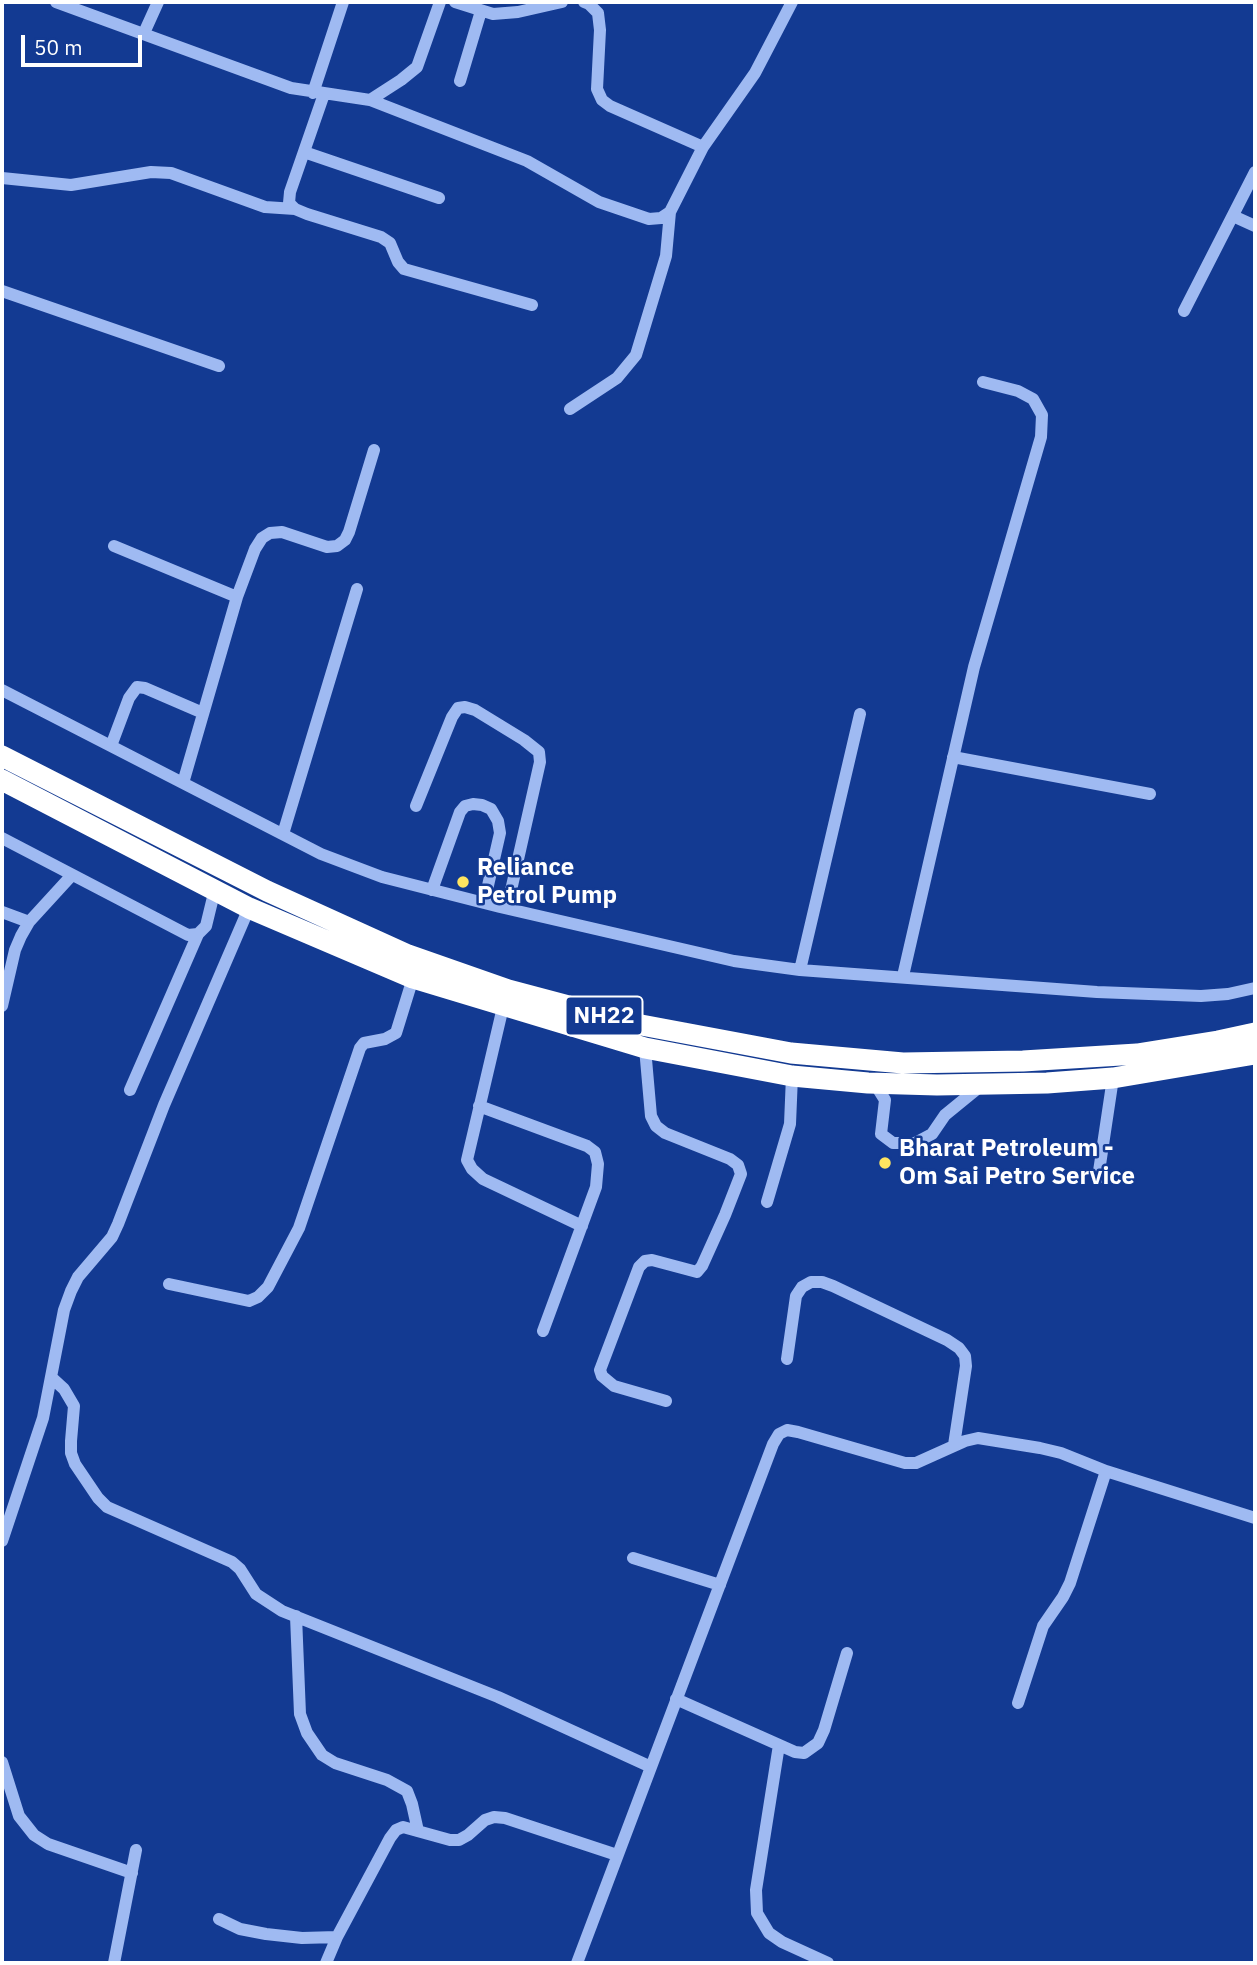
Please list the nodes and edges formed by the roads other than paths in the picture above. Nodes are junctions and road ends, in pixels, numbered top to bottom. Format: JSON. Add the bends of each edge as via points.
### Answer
{"nodes":[{"id":1,"x":56,"y":2,"type":"edge"},
{"id":2,"x":158,"y":2,"type":"edge"},
{"id":3,"x":343,"y":2,"type":"edge"},
{"id":4,"x":440,"y":2,"type":"edge"},
{"id":5,"x":455,"y":2,"type":"edge"},
{"id":6,"x":562,"y":2,"type":"edge"},
{"id":7,"x":584,"y":2,"type":"edge"},
{"id":8,"x":792,"y":2,"type":"edge"},
{"id":9,"x":481,"y":10,"type":"junction"},
{"id":10,"x":144,"y":33,"type":"junction"},
{"id":11,"x":460,"y":81,"type":"dead end"},
{"id":12,"x":319,"y":93,"type":"junction"},
{"id":13,"x":370,"y":100,"type":"junction"},
{"id":14,"x":703,"y":147,"type":"junction"},
{"id":15,"x":304,"y":152,"type":"junction"},
{"id":16,"x":1255,"y":172,"type":"edge"},
{"id":17,"x":2,"y":178,"type":"edge"},
{"id":18,"x":439,"y":198,"type":"dead end"},
{"id":19,"x":295,"y":209,"type":"junction"},
{"id":20,"x":670,"y":212,"type":"junction"},
{"id":21,"x":1233,"y":216,"type":"junction"},
{"id":22,"x":1255,"y":226,"type":"edge"},
{"id":23,"x":2,"y":291,"type":"edge"},
{"id":24,"x":532,"y":305,"type":"dead end"},
{"id":25,"x":1184,"y":312,"type":"dead end"},
{"id":26,"x":219,"y":366,"type":"dead end"},
{"id":27,"x":983,"y":382,"type":"dead end"},
{"id":28,"x":570,"y":409,"type":"dead end"},
{"id":29,"x":374,"y":450,"type":"dead end"},
{"id":30,"x":114,"y":546,"type":"dead end"},
{"id":31,"x":357,"y":589,"type":"dead end"},
{"id":32,"x":237,"y":597,"type":"junction"},
{"id":33,"x":2,"y":690,"type":"edge"},
{"id":34,"x":203,"y":713,"type":"junction"},
{"id":35,"x":860,"y":714,"type":"dead end"},
{"id":36,"x":111,"y":746,"type":"junction"},
{"id":37,"x":2,"y":756,"type":"edge"},
{"id":38,"x":953,"y":757,"type":"junction"},
{"id":39,"x":2,"y":780,"type":"edge"},
{"id":40,"x":183,"y":783,"type":"junction"},
{"id":41,"x":1150,"y":794,"type":"dead end"},
{"id":42,"x":416,"y":806,"type":"dead end"},
{"id":43,"x":283,"y":834,"type":"junction"},
{"id":44,"x":2,"y":838,"type":"edge"},
{"id":45,"x":72,"y":875,"type":"junction"},
{"id":46,"x":215,"y":889,"type":"junction"},
{"id":47,"x":432,"y":890,"type":"junction"},
{"id":48,"x":484,"y":903,"type":"junction"},
{"id":49,"x":249,"y":908,"type":"junction"},
{"id":50,"x":508,"y":908,"type":"junction"},
{"id":51,"x":2,"y":912,"type":"edge"},
{"id":52,"x":29,"y":922,"type":"junction"},
{"id":53,"x":198,"y":933,"type":"junction"},
{"id":54,"x":800,"y":970,"type":"junction"},
{"id":55,"x":903,"y":976,"type":"junction"},
{"id":56,"x":413,"y":978,"type":"junction"},
{"id":57,"x":1255,"y":988,"type":"edge"},
{"id":58,"x":2,"y":1006,"type":"edge"},
{"id":59,"x":503,"y":1007,"type":"junction"},
{"id":60,"x":1255,"y":1033,"type":"edge"},
{"id":61,"x":645,"y":1048,"type":"junction"},
{"id":62,"x":1255,"y":1054,"type":"edge"},
{"id":63,"x":792,"y":1076,"type":"junction"},
{"id":64,"x":1113,"y":1078,"type":"junction"},
{"id":65,"x":875,"y":1084,"type":"junction"},
{"id":66,"x":983,"y":1084,"type":"junction"},
{"id":67,"x":130,"y":1090,"type":"dead end"},
{"id":68,"x":479,"y":1106,"type":"junction"},
{"id":69,"x":1098,"y":1178,"type":"dead end"},
{"id":70,"x":766,"y":1202,"type":"dead end"},
{"id":71,"x":582,"y":1226,"type":"junction"},
{"id":72,"x":169,"y":1284,"type":"dead end"},
{"id":73,"x":543,"y":1331,"type":"dead end"},
{"id":74,"x":787,"y":1359,"type":"dead end"},
{"id":75,"x":52,"y":1378,"type":"junction"},
{"id":76,"x":666,"y":1401,"type":"dead end"},
{"id":77,"x":954,"y":1446,"type":"junction"},
{"id":78,"x":1106,"y":1471,"type":"junction"},
{"id":79,"x":1255,"y":1518,"type":"edge"},
{"id":80,"x":2,"y":1541,"type":"edge"},
{"id":81,"x":633,"y":1558,"type":"dead end"},
{"id":82,"x":720,"y":1586,"type":"junction"},
{"id":83,"x":296,"y":1616,"type":"junction"},
{"id":84,"x":847,"y":1653,"type":"dead end"},
{"id":85,"x":676,"y":1699,"type":"junction"},
{"id":86,"x":1018,"y":1703,"type":"dead end"},
{"id":87,"x":779,"y":1745,"type":"junction"},
{"id":88,"x":2,"y":1762,"type":"edge"},
{"id":89,"x":650,"y":1767,"type":"junction"},
{"id":90,"x":418,"y":1831,"type":"junction"},
{"id":91,"x":136,"y":1850,"type":"dead end"},
{"id":92,"x":617,"y":1856,"type":"junction"},
{"id":93,"x":132,"y":1873,"type":"junction"},
{"id":94,"x":219,"y":1919,"type":"dead end"},
{"id":95,"x":337,"y":1937,"type":"junction"},
{"id":96,"x":114,"y":1963,"type":"edge"},
{"id":97,"x":326,"y":1963,"type":"edge"},
{"id":98,"x":577,"y":1963,"type":"edge"},
{"id":99,"x":828,"y":1963,"type":"edge"}],
"edges":[{"from":1,"to":10,"type":"street"},
{"from":2,"to":10,"type":"street"},
{"from":3,"to":12,"type":"street"},
{"from":4,"to":13,"type":"street","via":[[417,67]]},
{"from":5,"to":9,"type":"street"},
{"from":6,"to":9,"type":"street","via":[[505,14]]},
{"from":7,"to":14,"type":"street","via":[[598,13],[597,89],[602,100]]},
{"from":8,"to":14,"type":"street","via":[[755,73]]},
{"from":9,"to":11,"type":"street"},
{"from":10,"to":12,"type":"street","via":[[291,88]]},
{"from":12,"to":13,"type":"street"},
{"from":12,"to":15,"type":"street"},
{"from":13,"to":20,"type":"street","via":[[527,161],[599,202],[649,219]]},
{"from":14,"to":20,"type":"street"},
{"from":15,"to":18,"type":"street"},
{"from":15,"to":19,"type":"street","via":[[290,192],[289,203]]},
{"from":16,"to":21,"type":"street"},
{"from":17,"to":19,"type":"street","via":[[71,185],[171,173],[265,207]]},
{"from":19,"to":24,"type":"street","via":[[381,237],[390,243],[404,269]]},
{"from":20,"to":28,"type":"street","via":[[666,256],[636,355],[617,378]]},
{"from":21,"to":22,"type":"street"},
{"from":21,"to":25,"type":"street"},
{"from":23,"to":26,"type":"street"},
{"from":27,"to":38,"type":"street","via":[[1033,398],[1042,415],[1041,436],[974,667]]},
{"from":29,"to":32,"type":"street","via":[[345,540],[327,547],[282,532],[270,533],[254,549]]},
{"from":30,"to":32,"type":"street"},
{"from":31,"to":43,"type":"street"},
{"from":32,"to":34,"type":"street"},
{"from":33,"to":36,"type":"street"},
{"from":34,"to":36,"type":"street","via":[[137,687]]},
{"from":34,"to":40,"type":"street"},
{"from":35,"to":54,"type":"street"},
{"from":36,"to":40,"type":"street"},
{"from":37,"to":60,"type":"highway","number":"NH22","via":[[267,891],[408,955],[508,990],[636,1024],[790,1053],[903,1063],[1137,1054]]},
{"from":38,"to":41,"type":"street"},
{"from":38,"to":55,"type":"street"},
{"from":39,"to":46,"type":"highway","number":"NH22"},
{"from":40,"to":43,"type":"street"},
{"from":42,"to":50,"type":"street","via":[[458,708],[475,710],[539,752]]},
{"from":43,"to":47,"type":"street","via":[[345,864]]},
{"from":44,"to":45,"type":"street"},
{"from":45,"to":52,"type":"street"},
{"from":45,"to":53,"type":"street","via":[[176,931]]},
{"from":46,"to":49,"type":"highway","number":"NH22"},
{"from":46,"to":53,"type":"street","via":[[206,926]]},
{"from":47,"to":48,"type":"street"},
{"from":47,"to":48,"type":"street","via":[[460,812],[465,806],[482,805],[491,810],[500,833]]},
{"from":48,"to":50,"type":"street"},
{"from":49,"to":56,"type":"highway","number":"NH22"},
{"from":49,"to":75,"type":"street","via":[[112,1237],[71,1291]]},
{"from":50,"to":54,"type":"street","via":[[734,961]]},
{"from":51,"to":52,"type":"street"},
{"from":52,"to":58,"type":"street","via":[[15,950]]},
{"from":53,"to":67,"type":"street"},
{"from":54,"to":55,"type":"street"},
{"from":55,"to":57,"type":"street","via":[[1097,992],[1228,994]]},
{"from":56,"to":59,"type":"highway","number":"NH22"},
{"from":56,"to":72,"type":"street","via":[[396,1033],[364,1042],[359,1048],[299,1228],[268,1287],[249,1301]]},
{"from":59,"to":61,"type":"highway","number":"NH22"},
{"from":59,"to":68,"type":"street"},
{"from":61,"to":63,"type":"highway","number":"NH22"},
{"from":61,"to":76,"type":"street","via":[[656,1126],[730,1159],[741,1174],[697,1272],[652,1260],[639,1267],[600,1370],[614,1386]]},
{"from":62,"to":64,"type":"highway","number":"NH22"},
{"from":63,"to":65,"type":"highway","number":"NH22"},
{"from":63,"to":70,"type":"street","via":[[789,1124]]},
{"from":64,"to":66,"type":"highway","number":"NH22"},
{"from":64,"to":69,"type":"street"},
{"from":65,"to":66,"type":"highway","number":"NH22"},
{"from":65,"to":66,"type":"street","via":[[884,1100],[881,1134],[893,1143],[915,1143],[932,1134],[945,1115]]},
{"from":68,"to":71,"type":"street","via":[[468,1149],[472,1169],[483,1179]]},
{"from":68,"to":71,"type":"street","via":[[577,1141],[595,1153],[598,1176]]},
{"from":71,"to":73,"type":"street"},
{"from":74,"to":77,"type":"street","via":[[796,1296],[811,1282],[833,1286],[947,1340],[959,1348],[967,1366]]},
{"from":75,"to":80,"type":"street"},
{"from":75,"to":83,"type":"street","via":[[74,1406],[71,1453],[98,1499],[232,1562],[256,1594]]},
{"from":77,"to":78,"type":"street","via":[[978,1438],[1040,1448]]},
{"from":77,"to":82,"type":"street","via":[[905,1463],[798,1432],[779,1434]]},
{"from":78,"to":79,"type":"street"},
{"from":78,"to":86,"type":"street","via":[[1070,1583],[1043,1626]]},
{"from":81,"to":82,"type":"street"},
{"from":82,"to":85,"type":"street"},
{"from":83,"to":89,"type":"street","via":[[498,1697]]},
{"from":83,"to":90,"type":"street","via":[[300,1714],[307,1734],[322,1755],[335,1763],[407,1791]]},
{"from":84,"to":87,"type":"street","via":[[818,1743],[804,1753]]},
{"from":85,"to":87,"type":"street"},
{"from":85,"to":89,"type":"street"},
{"from":87,"to":99,"type":"street","via":[[756,1890],[757,1913],[769,1933]]},
{"from":88,"to":93,"type":"street","via":[[19,1816],[34,1835]]},
{"from":89,"to":92,"type":"street"},
{"from":90,"to":92,"type":"street","via":[[459,1840],[494,1816]]},
{"from":90,"to":95,"type":"street","via":[[396,1830]]},
{"from":91,"to":93,"type":"street"},
{"from":92,"to":98,"type":"street"},
{"from":93,"to":96,"type":"street"},
{"from":94,"to":95,"type":"street","via":[[266,1934]]},
{"from":95,"to":97,"type":"street"}]}
